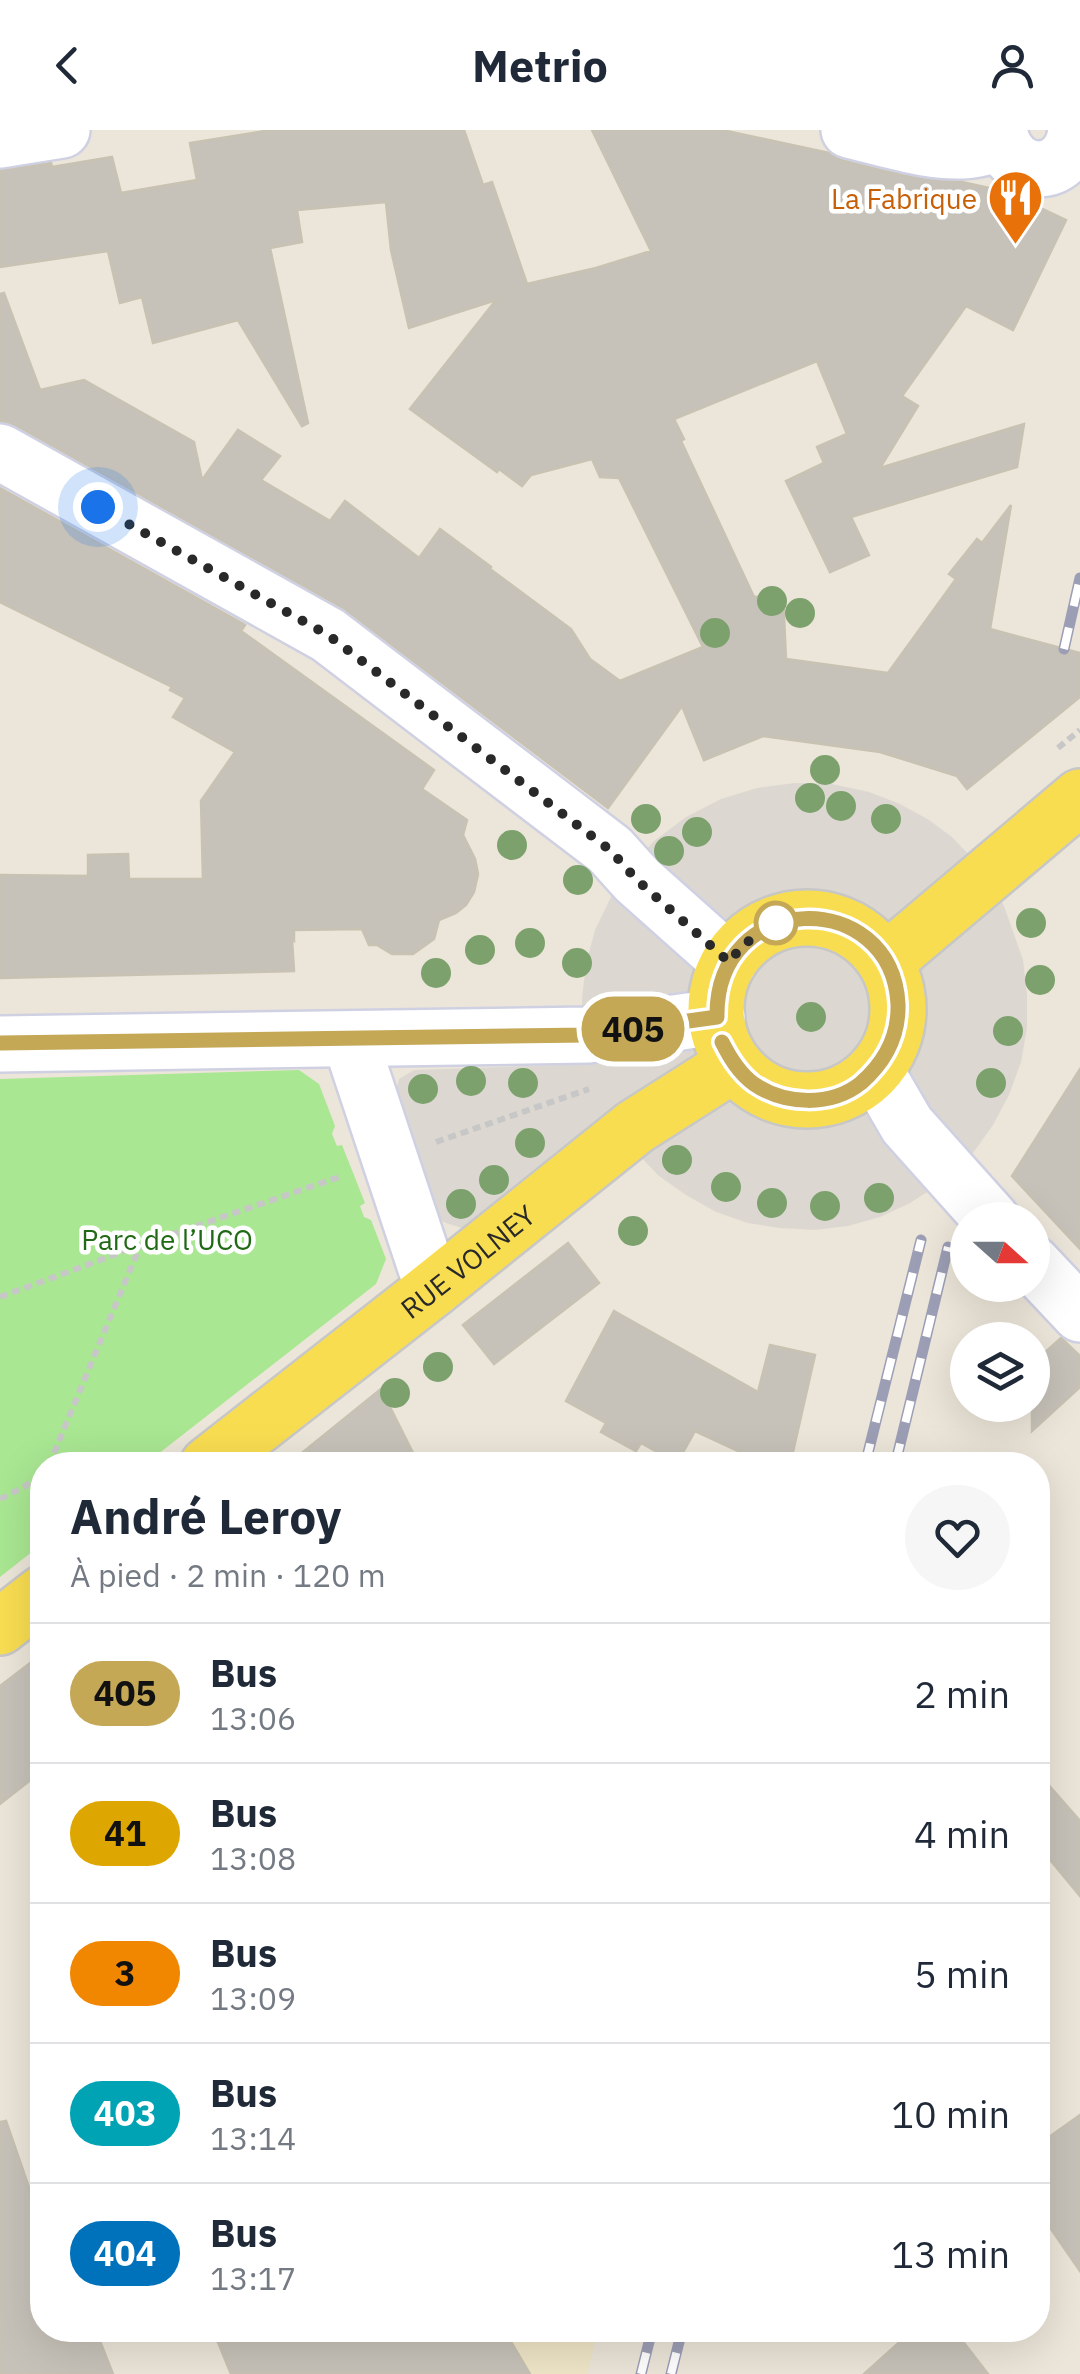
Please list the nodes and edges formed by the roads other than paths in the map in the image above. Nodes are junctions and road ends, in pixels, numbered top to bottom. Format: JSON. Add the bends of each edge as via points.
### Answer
{"nodes":[{"id":1,"x":62,"y":130,"type":"edge"},
{"id":2,"x":848,"y":130,"type":"edge"},
{"id":3,"x":1000,"y":135,"type":"edge"},
{"id":4,"x":0,"y":140,"type":"edge"},
{"id":5,"x":1072,"y":160,"type":"edge"},
{"id":6,"x":0,"y":452,"type":"edge"},
{"id":7,"x":1080,"y":797,"type":"edge"},
{"id":8,"x":886,"y":961,"type":"junction"},
{"id":9,"x":729,"y":962,"type":"junction"},
{"id":10,"x":350,"y":1039,"type":"junction"},
{"id":11,"x":725,"y":1041,"type":"junction"},
{"id":12,"x":0,"y":1044,"type":"edge"},
{"id":13,"x":876,"y":1070,"type":"junction"},
{"id":14,"x":976,"y":1202,"type":"edge"},
{"id":15,"x":1050,"y":1282,"type":"edge"},
{"id":16,"x":434,"y":1289,"type":"junction"},
{"id":17,"x":1080,"y":1314,"type":"edge"},
{"id":18,"x":225,"y":1452,"type":"edge"},
{"id":19,"x":30,"y":1603,"type":"edge"},
{"id":20,"x":0,"y":1627,"type":"edge"}],
"edges":[{"from":1,"to":4,"type":"street"},
{"from":2,"to":3,"type":"street","via":[[947,150],[982,149]]},
{"from":3,"to":5,"type":"street","via":[[1006,153],[1028,168]]},
{"from":6,"to":9,"type":"street","via":[[328,635],[610,850]]},
{"from":7,"to":8,"type":"main road"},
{"from":8,"to":9,"type":"main road","via":[[849,928],[801,918],[758,932]]},
{"from":8,"to":13,"type":"main road","via":[[897,988],[898,1017],[892,1046]]},
{"from":9,"to":11,"type":"main road","via":[[716,998]]},
{"from":10,"to":11,"type":"street","via":[[588,1035]]},
{"from":10,"to":12,"type":"street"},
{"from":10,"to":16,"type":"street"},
{"from":11,"to":13,"type":"main road","via":[[753,1083],[777,1096],[830,1098]]},
{"from":11,"to":16,"type":"main road","name":"RUE VOLNEY","via":[[635,1127]]},
{"from":13,"to":14,"type":"street","via":[[907,1124]]},
{"from":15,"to":17,"type":"street"},
{"from":16,"to":18,"type":"main road","name":"RUE VOLNEY"},
{"from":19,"to":20,"type":"main road"}]}
